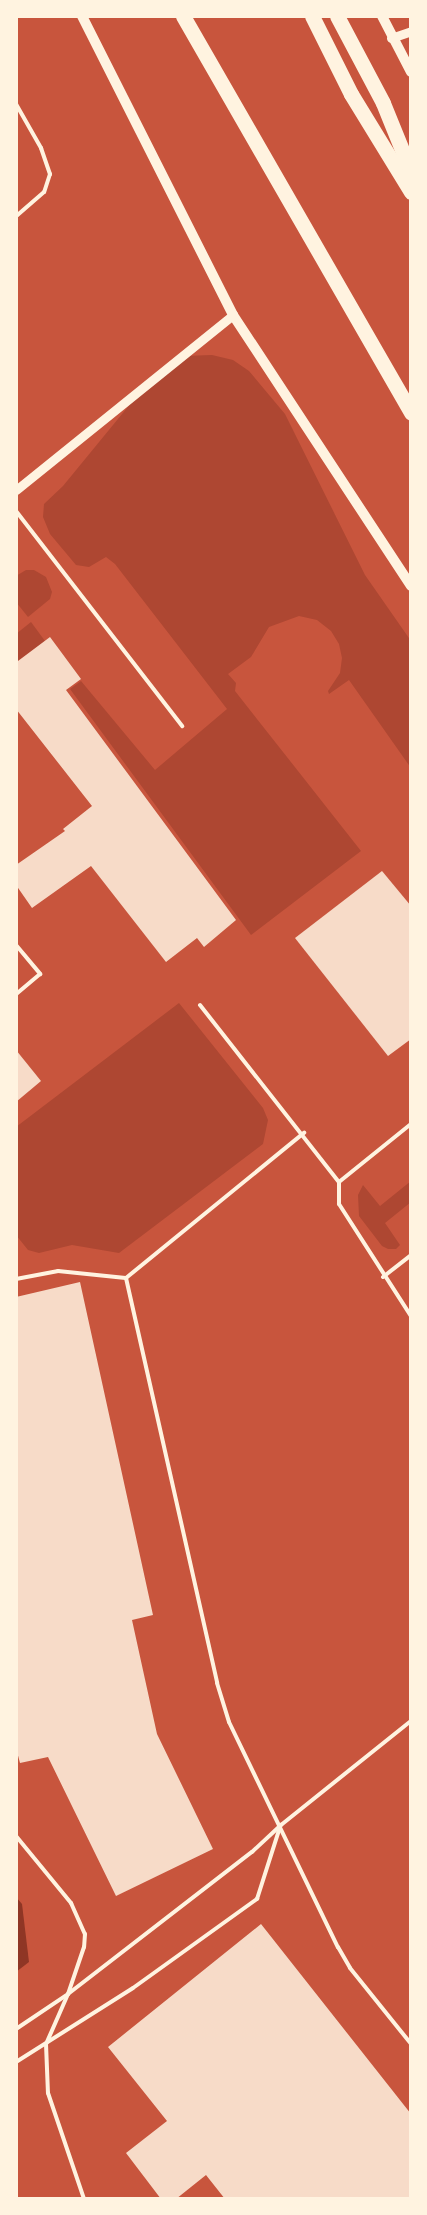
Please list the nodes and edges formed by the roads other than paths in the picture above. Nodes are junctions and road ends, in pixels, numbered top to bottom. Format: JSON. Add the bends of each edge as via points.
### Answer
{"nodes":[{"id":1,"x":82,"y":16,"type":"edge"},
{"id":2,"x":183,"y":16,"type":"edge"},
{"id":3,"x":312,"y":16,"type":"edge"},
{"id":4,"x":337,"y":16,"type":"edge"},
{"id":5,"x":382,"y":16,"type":"edge"},
{"id":6,"x":411,"y":30,"type":"edge"},
{"id":7,"x":391,"y":38,"type":"junction"},
{"id":8,"x":411,"y":72,"type":"edge"},
{"id":9,"x":16,"y":104,"type":"edge"},
{"id":10,"x":411,"y":172,"type":"edge"},
{"id":11,"x":411,"y":192,"type":"edge"},
{"id":12,"x":16,"y":216,"type":"edge"},
{"id":13,"x":233,"y":315,"type":"junction"},
{"id":14,"x":411,"y":413,"type":"edge"},
{"id":15,"x":16,"y":490,"type":"edge"},
{"id":16,"x":16,"y":511,"type":"edge"},
{"id":17,"x":411,"y":586,"type":"edge"},
{"id":18,"x":182,"y":726,"type":"dead end"},
{"id":19,"x":16,"y":945,"type":"edge"},
{"id":20,"x":16,"y":994,"type":"edge"},
{"id":21,"x":200,"y":1005,"type":"dead end"},
{"id":22,"x":411,"y":1124,"type":"edge"},
{"id":23,"x":304,"y":1133,"type":"junction"},
{"id":24,"x":339,"y":1182,"type":"junction"},
{"id":25,"x":411,"y":1255,"type":"edge"},
{"id":26,"x":383,"y":1277,"type":"junction"},
{"id":27,"x":126,"y":1278,"type":"junction"},
{"id":28,"x":16,"y":1279,"type":"edge"},
{"id":29,"x":411,"y":1316,"type":"edge"},
{"id":30,"x":411,"y":1721,"type":"edge"},
{"id":31,"x":281,"y":1824,"type":"junction"},
{"id":32,"x":16,"y":1836,"type":"edge"},
{"id":33,"x":68,"y":1994,"type":"junction"},
{"id":34,"x":16,"y":2029,"type":"edge"},
{"id":35,"x":46,"y":2044,"type":"junction"},
{"id":36,"x":411,"y":2044,"type":"edge"},
{"id":37,"x":16,"y":2062,"type":"edge"},
{"id":38,"x":84,"y":2199,"type":"edge"}],
"edges":[{"from":1,"to":13,"type":"main road"},
{"from":2,"to":14,"type":"highway"},
{"from":3,"to":11,"type":"highway","via":[[351,94]]},
{"from":4,"to":10,"type":"highway","via":[[383,103]]},
{"from":5,"to":7,"type":"main road"},
{"from":6,"to":7,"type":"street"},
{"from":7,"to":8,"type":"main road"},
{"from":9,"to":12,"type":"lane","via":[[41,148],[50,174],[44,192]]},
{"from":13,"to":15,"type":"street"},
{"from":13,"to":17,"type":"main road"},
{"from":16,"to":18,"type":"lane"},
{"from":19,"to":20,"type":"lane","via":[[40,974]]},
{"from":21,"to":23,"type":"lane"},
{"from":22,"to":24,"type":"lane"},
{"from":23,"to":24,"type":"lane"},
{"from":23,"to":27,"type":"lane"},
{"from":24,"to":26,"type":"lane","via":[[339,1204]]},
{"from":25,"to":26,"type":"lane"},
{"from":26,"to":29,"type":"lane"},
{"from":27,"to":28,"type":"lane","via":[[58,1271]]},
{"from":27,"to":31,"type":"lane","via":[[217,1683],[229,1722]]},
{"from":30,"to":31,"type":"lane"},
{"from":31,"to":33,"type":"lane","via":[[252,1852]]},
{"from":31,"to":35,"type":"lane","via":[[257,1899],[134,1988]]},
{"from":31,"to":36,"type":"lane","via":[[350,1968]]},
{"from":32,"to":33,"type":"lane","via":[[71,1903],[85,1934],[84,1947]]},
{"from":33,"to":34,"type":"lane"},
{"from":33,"to":35,"type":"lane"},
{"from":35,"to":37,"type":"lane"},
{"from":35,"to":38,"type":"lane","via":[[48,2093]]}]}
